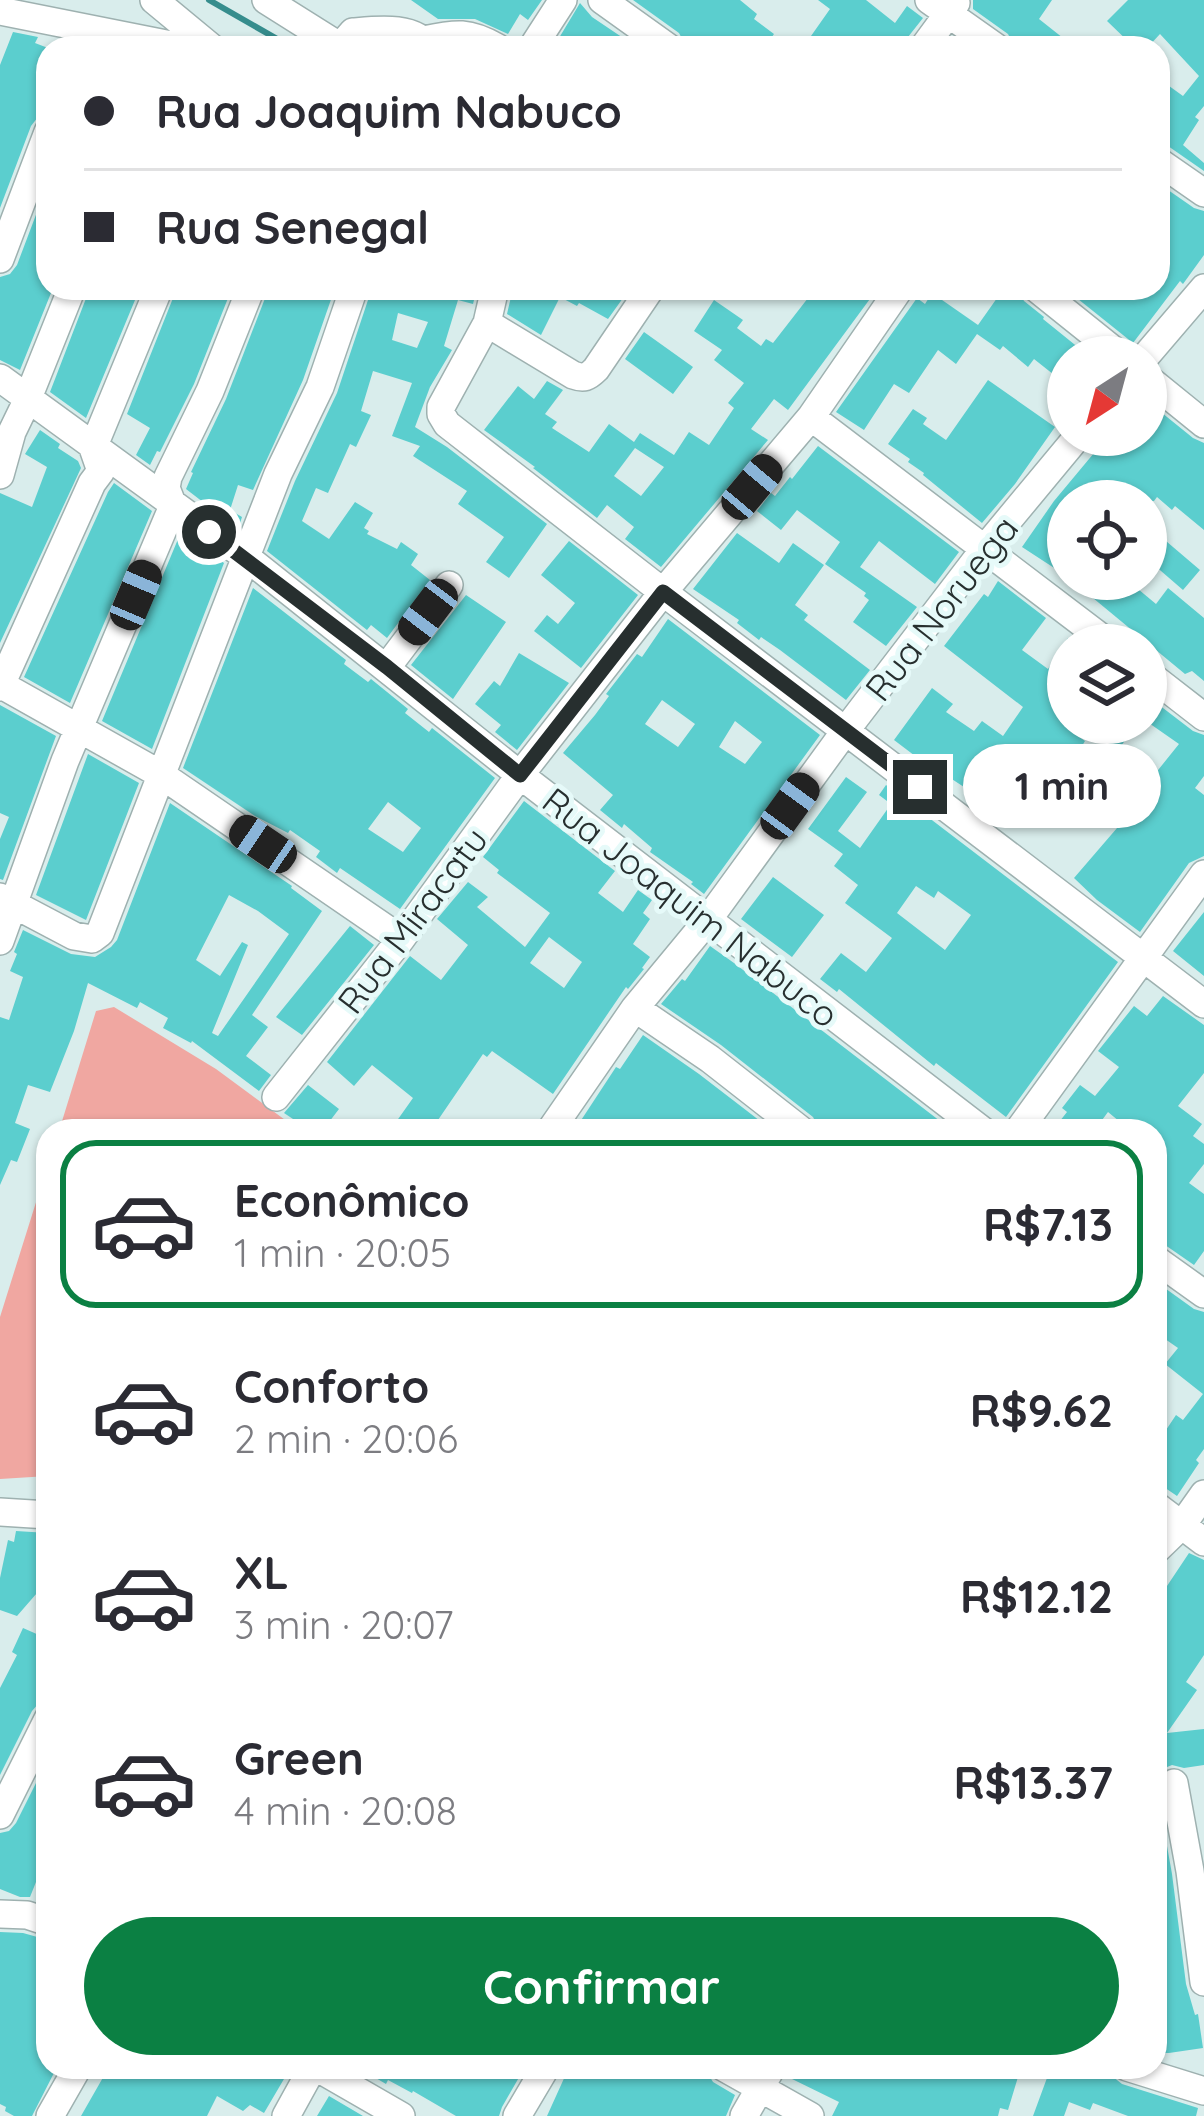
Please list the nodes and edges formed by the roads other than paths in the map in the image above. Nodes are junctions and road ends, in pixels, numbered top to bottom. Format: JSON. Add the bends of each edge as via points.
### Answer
{"nodes":[{"id":1,"x":154,"y":0,"type":"edge"},
{"id":2,"x":266,"y":0,"type":"edge"},
{"id":3,"x":563,"y":0,"type":"edge"},
{"id":4,"x":602,"y":0,"type":"edge"},
{"id":5,"x":945,"y":5,"type":"edge"},
{"id":6,"x":0,"y":12,"type":"edge"},
{"id":7,"x":71,"y":36,"type":"edge"},
{"id":8,"x":198,"y":36,"type":"edge"},
{"id":9,"x":322,"y":36,"type":"edge"},
{"id":10,"x":349,"y":36,"type":"edge"},
{"id":11,"x":416,"y":36,"type":"edge"},
{"id":12,"x":540,"y":36,"type":"edge"},
{"id":13,"x":652,"y":36,"type":"edge"},
{"id":14,"x":929,"y":36,"type":"edge"},
{"id":15,"x":982,"y":36,"type":"edge"},
{"id":16,"x":36,"y":164,"type":"edge"},
{"id":17,"x":1170,"y":169,"type":"edge"},
{"id":18,"x":1204,"y":193,"type":"edge"},
{"id":19,"x":0,"y":259,"type":"edge"},
{"id":20,"x":1204,"y":289,"type":"edge"},
{"id":21,"x":67,"y":300,"type":"edge"},
{"id":22,"x":154,"y":300,"type":"edge"},
{"id":23,"x":246,"y":300,"type":"edge"},
{"id":24,"x":350,"y":300,"type":"edge"},
{"id":25,"x":493,"y":300,"type":"edge"},
{"id":26,"x":643,"y":300,"type":"edge"},
{"id":27,"x":892,"y":300,"type":"edge"},
{"id":28,"x":1051,"y":300,"type":"edge"},
{"id":29,"x":488,"y":322,"type":"junction"},
{"id":30,"x":1096,"y":336,"type":"edge"},
{"id":31,"x":1163,"y":336,"type":"edge"},
{"id":32,"x":0,"y":378,"type":"edge"},
{"id":33,"x":1167,"y":394,"type":"edge"},
{"id":34,"x":28,"y":395,"type":"junction"},
{"id":35,"x":811,"y":416,"type":"junction"},
{"id":36,"x":1204,"y":424,"type":"edge"},
{"id":37,"x":93,"y":448,"type":"junction"},
{"id":38,"x":1062,"y":456,"type":"edge"},
{"id":39,"x":0,"y":475,"type":"edge"},
{"id":40,"x":173,"y":506,"type":"junction"},
{"id":41,"x":986,"y":548,"type":"junction"},
{"id":42,"x":246,"y":557,"type":"junction"},
{"id":43,"x":448,"y":585,"type":"dead end"},
{"id":44,"x":663,"y":592,"type":"junction"},
{"id":45,"x":1084,"y":624,"type":"edge"},
{"id":46,"x":387,"y":667,"type":"junction"},
{"id":47,"x":0,"y":685,"type":"edge"},
{"id":48,"x":1167,"y":689,"type":"edge"},
{"id":49,"x":1204,"y":718,"type":"edge"},
{"id":50,"x":81,"y":727,"type":"junction"},
{"id":51,"x":846,"y":730,"type":"junction"},
{"id":52,"x":160,"y":774,"type":"junction"},
{"id":53,"x":520,"y":775,"type":"junction"},
{"id":54,"x":1204,"y":874,"type":"edge"},
{"id":55,"x":6,"y":900,"type":"edge"},
{"id":56,"x":707,"y":921,"type":"junction"},
{"id":57,"x":401,"y":939,"type":"junction"},
{"id":58,"x":0,"y":941,"type":"edge"},
{"id":59,"x":1143,"y":958,"type":"junction"},
{"id":60,"x":1204,"y":1004,"type":"edge"},
{"id":61,"x":635,"y":1008,"type":"junction"},
{"id":62,"x":276,"y":1097,"type":"dead end"},
{"id":63,"x":558,"y":1119,"type":"edge"},
{"id":64,"x":787,"y":1119,"type":"edge"},
{"id":65,"x":966,"y":1119,"type":"edge"},
{"id":66,"x":1027,"y":1119,"type":"edge"},
{"id":67,"x":1167,"y":1268,"type":"edge"},
{"id":68,"x":1204,"y":1294,"type":"edge"},
{"id":69,"x":1204,"y":1494,"type":"edge"},
{"id":70,"x":0,"y":1512,"type":"edge"},
{"id":71,"x":36,"y":1514,"type":"edge"},
{"id":72,"x":1167,"y":1514,"type":"edge"},
{"id":73,"x":1193,"y":1533,"type":"edge"},
{"id":74,"x":36,"y":1742,"type":"edge"},
{"id":75,"x":1204,"y":1778,"type":"edge"},
{"id":76,"x":1167,"y":1784,"type":"edge"},
{"id":77,"x":1167,"y":1788,"type":"edge"},
{"id":78,"x":2,"y":1806,"type":"edge"},
{"id":79,"x":1192,"y":1817,"type":"edge"},
{"id":80,"x":0,"y":1915,"type":"edge"},
{"id":81,"x":36,"y":1918,"type":"edge"},
{"id":82,"x":1204,"y":1982,"type":"edge"},
{"id":83,"x":71,"y":2079,"type":"edge"},
{"id":84,"x":307,"y":2079,"type":"edge"},
{"id":85,"x":335,"y":2079,"type":"edge"},
{"id":86,"x":539,"y":2079,"type":"edge"},
{"id":87,"x":765,"y":2079,"type":"edge"},
{"id":88,"x":768,"y":2079,"type":"edge"},
{"id":89,"x":1165,"y":2079,"type":"edge"},
{"id":90,"x":1204,"y":2091,"type":"edge"},
{"id":91,"x":50,"y":2116,"type":"edge"},
{"id":92,"x":286,"y":2116,"type":"edge"},
{"id":93,"x":401,"y":2116,"type":"edge"},
{"id":94,"x":518,"y":2116,"type":"edge"},
{"id":95,"x":744,"y":2116,"type":"edge"},
{"id":96,"x":810,"y":2116,"type":"edge"}],
"edges":[{"from":1,"to":8,"type":"street"},
{"from":2,"to":9,"type":"street"},
{"from":3,"to":12,"type":"street"},
{"from":4,"to":13,"type":"street"},
{"from":5,"to":14,"type":"street"},
{"from":5,"to":15,"type":"street"},
{"from":6,"to":7,"type":"street"},
{"from":10,"to":11,"type":"street"},
{"from":16,"to":19,"type":"street"},
{"from":17,"to":18,"type":"street"},
{"from":20,"to":31,"type":"street"},
{"from":21,"to":34,"type":"street"},
{"from":22,"to":37,"type":"street"},
{"from":23,"to":40,"type":"street","via":[[168,477]]},
{"from":24,"to":42,"type":"street"},
{"from":25,"to":29,"type":"street"},
{"from":26,"to":29,"type":"street","via":[[588,377]]},
{"from":27,"to":35,"type":"street","name":"Rua Miracatu"},
{"from":28,"to":30,"type":"street"},
{"from":29,"to":44,"type":"street","via":[[441,407],[447,424]]},
{"from":32,"to":34,"type":"street","name":"Rua Joaquim Nabuco"},
{"from":33,"to":36,"type":"street"},
{"from":34,"to":37,"type":"street","name":"Rua Joaquim Nabuco"},
{"from":34,"to":39,"type":"street"},
{"from":35,"to":41,"type":"street"},
{"from":35,"to":44,"type":"street","name":"Rua Miracatu"},
{"from":37,"to":40,"type":"street","name":"Rua Joaquim Nabuco"},
{"from":37,"to":47,"type":"street","via":[[101,471]]},
{"from":38,"to":41,"type":"street","name":"Rua Noruega"},
{"from":40,"to":42,"type":"street","name":"Rua Joaquim Nabuco"},
{"from":40,"to":50,"type":"street"},
{"from":41,"to":45,"type":"street"},
{"from":41,"to":51,"type":"street","name":"Rua Noruega"},
{"from":42,"to":46,"type":"street","name":"Rua Joaquim Nabuco"},
{"from":42,"to":52,"type":"street"},
{"from":43,"to":46,"type":"street"},
{"from":44,"to":51,"type":"street"},
{"from":44,"to":53,"type":"street","name":"Rua Miracatu"},
{"from":46,"to":53,"type":"street","name":"Rua Joaquim Nabuco"},
{"from":47,"to":50,"type":"street"},
{"from":48,"to":49,"type":"street"},
{"from":50,"to":52,"type":"street"},
{"from":50,"to":55,"type":"street"},
{"from":51,"to":56,"type":"street","name":"Rua Noruega"},
{"from":51,"to":59,"type":"street"},
{"from":52,"to":55,"type":"street","via":[[92,939]]},
{"from":52,"to":57,"type":"street"},
{"from":53,"to":56,"type":"street","name":"Rua Joaquim Nabuco"},
{"from":53,"to":57,"type":"street","name":"Rua Miracatu"},
{"from":54,"to":59,"type":"street"},
{"from":55,"to":58,"type":"street"},
{"from":56,"to":61,"type":"street","name":"Rua Noruega"},
{"from":56,"to":65,"type":"street","name":"Rua Joaquim Nabuco"},
{"from":57,"to":62,"type":"street","name":"Rua Miracatu"},
{"from":59,"to":60,"type":"street"},
{"from":59,"to":66,"type":"street"},
{"from":61,"to":63,"type":"street","name":"Rua Noruega"},
{"from":61,"to":64,"type":"street"},
{"from":67,"to":68,"type":"street"},
{"from":69,"to":73,"type":"street"},
{"from":70,"to":71,"type":"street"},
{"from":72,"to":73,"type":"street"},
{"from":74,"to":78,"type":"street"},
{"from":75,"to":76,"type":"street"},
{"from":77,"to":79,"type":"street"},
{"from":79,"to":82,"type":"street"},
{"from":80,"to":81,"type":"street"},
{"from":83,"to":91,"type":"street"},
{"from":84,"to":92,"type":"street"},
{"from":85,"to":93,"type":"street"},
{"from":86,"to":94,"type":"street"},
{"from":87,"to":95,"type":"street"},
{"from":88,"to":96,"type":"street"},
{"from":89,"to":90,"type":"street"}]}
